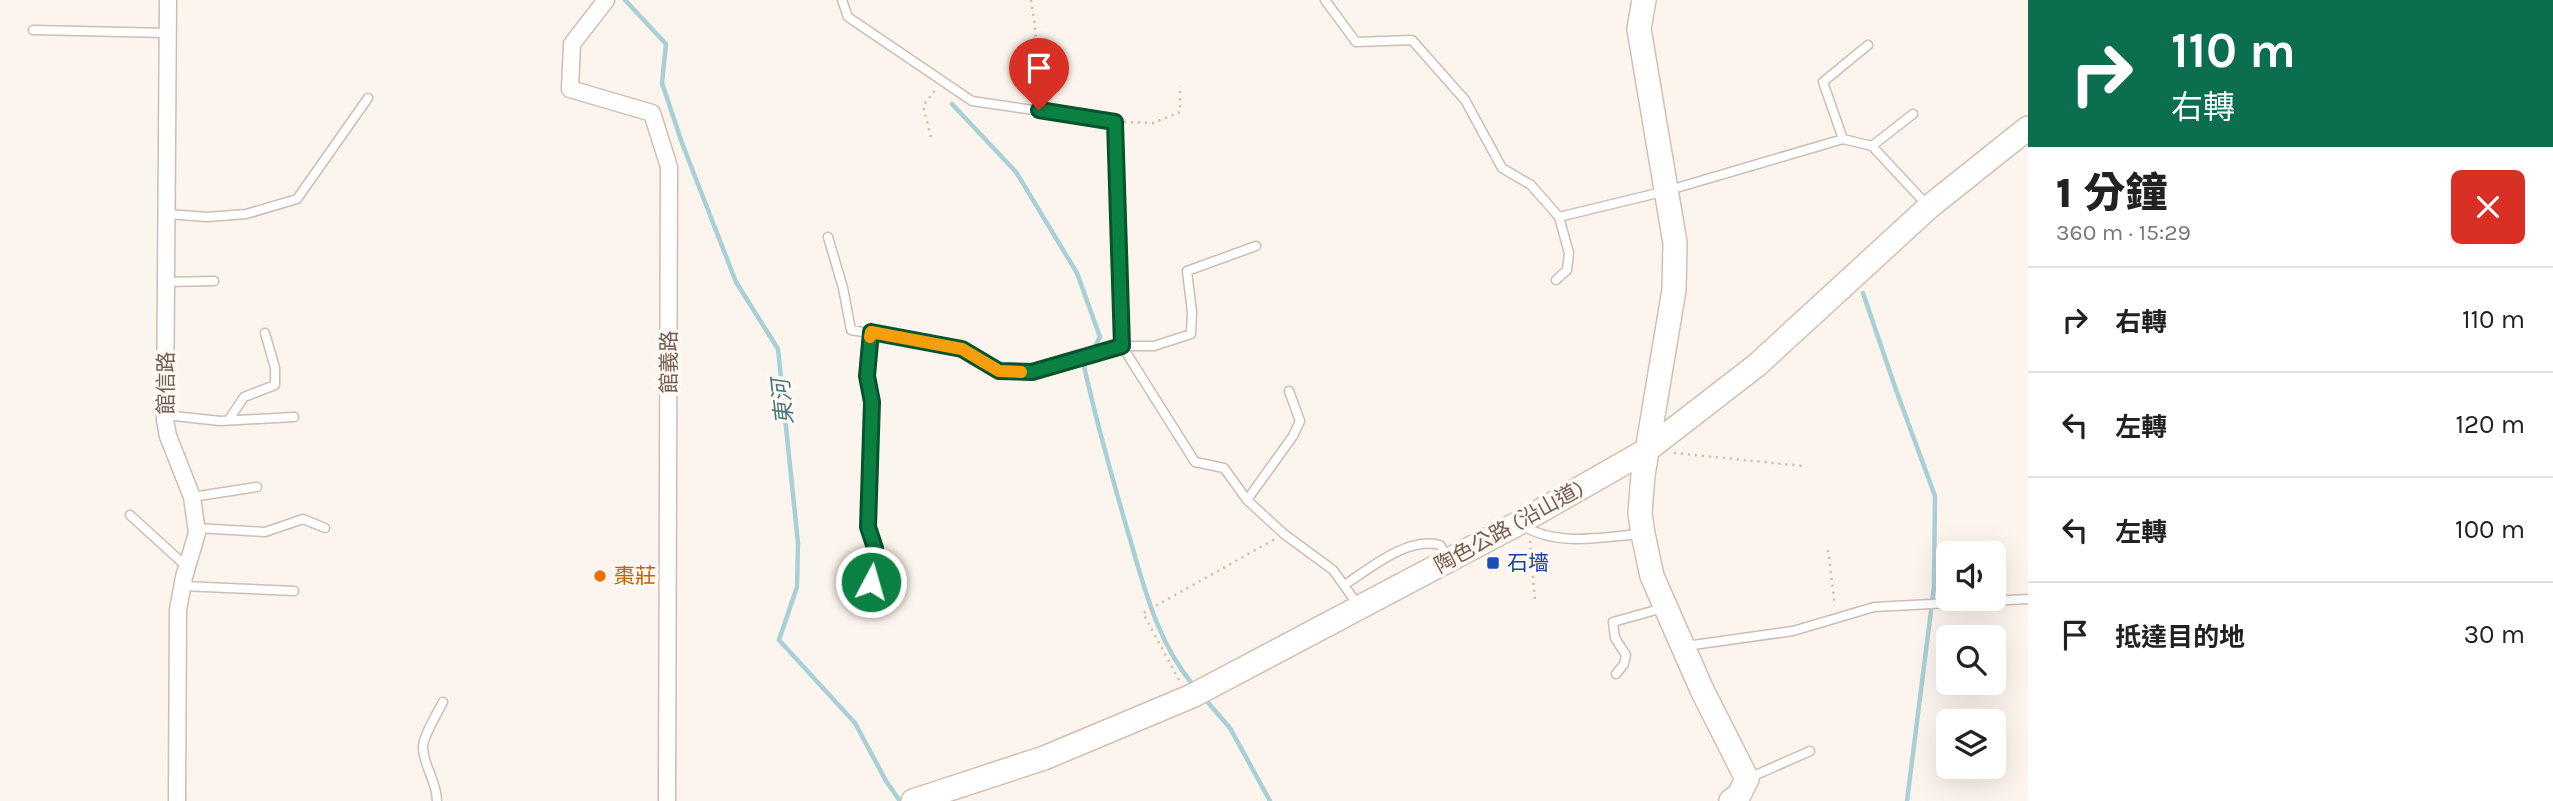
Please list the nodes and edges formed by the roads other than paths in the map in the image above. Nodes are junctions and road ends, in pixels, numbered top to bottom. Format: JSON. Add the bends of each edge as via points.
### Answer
{"nodes":[{"id":1,"x":168,"y":0,"type":"edge"},
{"id":2,"x":606,"y":0,"type":"edge"},
{"id":3,"x":842,"y":0,"type":"edge"},
{"id":4,"x":1325,"y":0,"type":"edge"},
{"id":5,"x":1644,"y":0,"type":"edge"},
{"id":6,"x":33,"y":30,"type":"dead end"},
{"id":7,"x":168,"y":33,"type":"junction"},
{"id":8,"x":1868,"y":45,"type":"dead end"},
{"id":9,"x":368,"y":98,"type":"dead end"},
{"id":10,"x":1913,"y":114,"type":"dead end"},
{"id":11,"x":2028,"y":128,"type":"edge"},
{"id":12,"x":1843,"y":139,"type":"junction"},
{"id":13,"x":1872,"y":146,"type":"junction"},
{"id":14,"x":1666,"y":191,"type":"junction"},
{"id":15,"x":1929,"y":207,"type":"junction"},
{"id":16,"x":169,"y":214,"type":"junction"},
{"id":17,"x":1559,"y":217,"type":"junction"},
{"id":18,"x":828,"y":237,"type":"dead end"},
{"id":19,"x":1256,"y":246,"type":"dead end"},
{"id":20,"x":1556,"y":280,"type":"dead end"},
{"id":21,"x":214,"y":281,"type":"dead end"},
{"id":22,"x":167,"y":282,"type":"junction"},
{"id":23,"x":871,"y":332,"type":"junction"},
{"id":24,"x":265,"y":333,"type":"dead end"},
{"id":25,"x":1122,"y":346,"type":"junction"},
{"id":26,"x":1289,"y":391,"type":"dead end"},
{"id":27,"x":165,"y":415,"type":"junction"},
{"id":28,"x":294,"y":417,"type":"dead end"},
{"id":29,"x":230,"y":418,"type":"junction"},
{"id":30,"x":1647,"y":450,"type":"junction"},
{"id":31,"x":257,"y":487,"type":"dead end"},
{"id":32,"x":191,"y":497,"type":"junction"},
{"id":33,"x":1247,"y":500,"type":"junction"},
{"id":34,"x":130,"y":515,"type":"dead end"},
{"id":35,"x":1519,"y":523,"type":"junction"},
{"id":36,"x":197,"y":528,"type":"junction"},
{"id":37,"x":325,"y":528,"type":"dead end"},
{"id":38,"x":1643,"y":534,"type":"junction"},
{"id":39,"x":1449,"y":561,"type":"junction"},
{"id":40,"x":187,"y":567,"type":"junction"},
{"id":41,"x":871,"y":582,"type":"dead end"},
{"id":42,"x":1344,"y":584,"type":"junction"},
{"id":43,"x":182,"y":586,"type":"junction"},
{"id":44,"x":294,"y":591,"type":"dead end"},
{"id":45,"x":2028,"y":599,"type":"edge"},
{"id":46,"x":1665,"y":607,"type":"junction"},
{"id":47,"x":1361,"y":608,"type":"junction"},
{"id":48,"x":1683,"y":646,"type":"junction"},
{"id":49,"x":1616,"y":674,"type":"dead end"},
{"id":50,"x":443,"y":702,"type":"dead end"},
{"id":51,"x":1810,"y":751,"type":"dead end"},
{"id":52,"x":1740,"y":794,"type":"edge"},
{"id":53,"x":177,"y":801,"type":"edge"},
{"id":54,"x":437,"y":801,"type":"edge"},
{"id":55,"x":667,"y":801,"type":"edge"},
{"id":56,"x":913,"y":801,"type":"edge"}],
"edges":[{"from":1,"to":7,"type":"street","name":"館信路"},
{"from":2,"to":55,"type":"street","name":"館義路","via":[[572,44],[570,89],[652,113],[669,167]]},
{"from":3,"to":25,"type":"lane","via":[[848,18],[972,101],[1115,122]]},
{"from":4,"to":17,"type":"lane","via":[[1356,42],[1412,40],[1465,100],[1502,168],[1531,186]]},
{"from":5,"to":14,"type":"main road","via":[[1639,29]]},
{"from":6,"to":7,"type":"lane"},
{"from":7,"to":16,"type":"street","name":"館信路"},
{"from":8,"to":12,"type":"lane","via":[[1823,82]]},
{"from":9,"to":16,"type":"lane","via":[[297,199],[246,214]]},
{"from":10,"to":13,"type":"lane"},
{"from":11,"to":15,"type":"main road","name":"陶色公路 (沿山道)"},
{"from":12,"to":13,"type":"lane"},
{"from":12,"to":14,"type":"lane"},
{"from":13,"to":15,"type":"lane"},
{"from":14,"to":17,"type":"lane"},
{"from":14,"to":30,"type":"main road","via":[[1675,243],[1674,290]]},
{"from":15,"to":30,"type":"main road","name":"陶色公路 (沿山道)","via":[[1757,365]]},
{"from":16,"to":22,"type":"street","name":"館信路"},
{"from":17,"to":20,"type":"lane","via":[[1569,253],[1567,270]]},
{"from":18,"to":23,"type":"lane","via":[[851,330]]},
{"from":19,"to":25,"type":"lane","via":[[1187,271],[1192,334],[1154,346]]},
{"from":21,"to":22,"type":"lane"},
{"from":22,"to":27,"type":"street","name":"館信路"},
{"from":23,"to":25,"type":"lane","via":[[962,349],[999,371],[1032,372]]},
{"from":23,"to":41,"type":"lane","via":[[867,376],[872,402],[868,527],[875,548]]},
{"from":24,"to":29,"type":"lane","via":[[275,385],[244,397]]},
{"from":25,"to":33,"type":"lane","via":[[1195,462],[1224,468]]},
{"from":26,"to":33,"type":"lane","via":[[1300,421]]},
{"from":27,"to":29,"type":"lane","via":[[219,421]]},
{"from":27,"to":32,"type":"street","name":"館信路"},
{"from":28,"to":29,"type":"lane"},
{"from":30,"to":35,"type":"main road","name":"陶色公路 (沿山道)"},
{"from":30,"to":38,"type":"main road","via":[[1640,513]]},
{"from":31,"to":32,"type":"lane"},
{"from":32,"to":36,"type":"street","name":"館信路"},
{"from":33,"to":42,"type":"lane"},
{"from":34,"to":40,"type":"lane"},
{"from":35,"to":38,"type":"lane","via":[[1563,540]]},
{"from":35,"to":39,"type":"main road","name":"陶色公路 (沿山道)"},
{"from":36,"to":37,"type":"lane","via":[[265,532],[303,519]]},
{"from":36,"to":40,"type":"street","name":"館信路"},
{"from":38,"to":46,"type":"main road","via":[[1652,576]]},
{"from":39,"to":42,"type":"lane","via":[[1440,545],[1404,548]]},
{"from":39,"to":47,"type":"main road","name":"陶色公路 (沿山道)"},
{"from":40,"to":43,"type":"street","name":"館信路"},
{"from":42,"to":47,"type":"lane"},
{"from":43,"to":44,"type":"lane"},
{"from":43,"to":53,"type":"street","name":"館信路"},
{"from":45,"to":48,"type":"lane","via":[[1874,607],[1794,631]]},
{"from":46,"to":48,"type":"main road"},
{"from":46,"to":49,"type":"lane","via":[[1613,622],[1615,638],[1626,655]]},
{"from":47,"to":56,"type":"main road","name":"陶色公路 (沿山道)","via":[[1195,695],[1044,758]]},
{"from":48,"to":52,"type":"main road"},
{"from":50,"to":54,"type":"lane","via":[[422,745]]},
{"from":51,"to":52,"type":"lane"}]}
